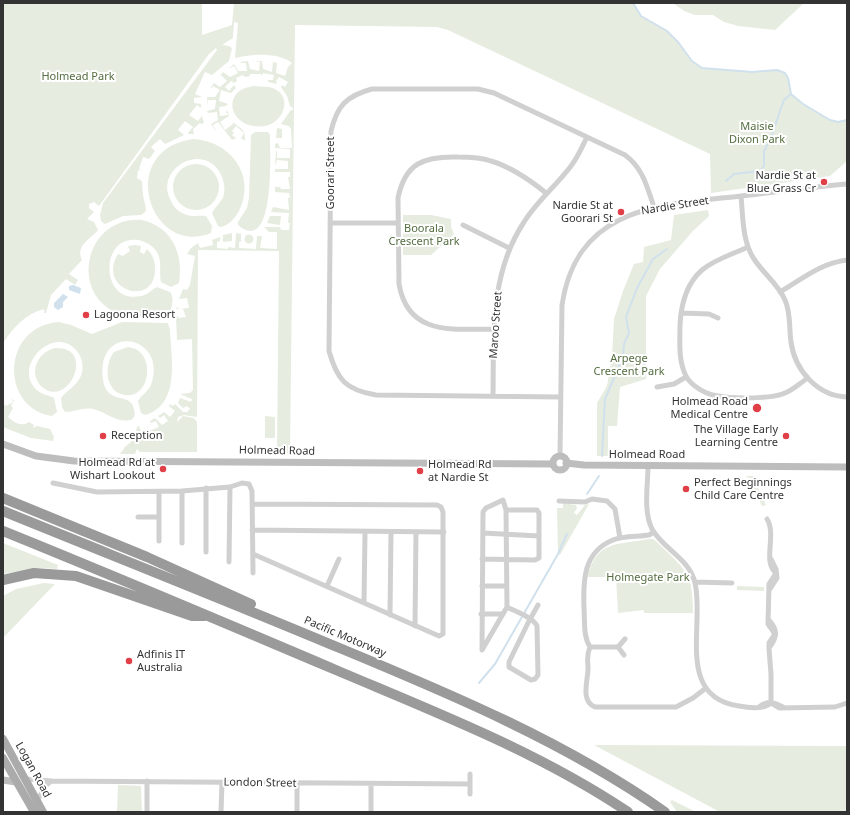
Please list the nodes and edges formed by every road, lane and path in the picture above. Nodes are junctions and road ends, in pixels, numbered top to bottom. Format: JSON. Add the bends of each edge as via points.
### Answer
{"nodes":[{"id":1,"x":587,"y":137,"type":"junction"},
{"id":2,"x":847,"y":184,"type":"edge"},
{"id":3,"x":546,"y":193,"type":"junction"},
{"id":4,"x":741,"y":196,"type":"junction"},
{"id":5,"x":654,"y":207,"type":"junction"},
{"id":6,"x":330,"y":222,"type":"junction"},
{"id":7,"x":398,"y":223,"type":"junction"},
{"id":8,"x":463,"y":225,"type":"dead end"},
{"id":9,"x":509,"y":248,"type":"junction"},
{"id":10,"x":748,"y":248,"type":"junction"},
{"id":11,"x":847,"y":260,"type":"edge"},
{"id":12,"x":780,"y":292,"type":"junction"},
{"id":13,"x":681,"y":313,"type":"junction"},
{"id":14,"x":718,"y":318,"type":"dead end"},
{"id":15,"x":494,"y":329,"type":"junction"},
{"id":16,"x":686,"y":377,"type":"junction"},
{"id":17,"x":808,"y":378,"type":"junction"},
{"id":18,"x":657,"y":387,"type":"dead end"},
{"id":19,"x":493,"y":396,"type":"junction"},
{"id":20,"x":561,"y":397,"type":"junction"},
{"id":21,"x":847,"y":397,"type":"edge"},
{"id":22,"x":3,"y":444,"type":"edge"},
{"id":23,"x":560,"y":456,"type":"junction"},
{"id":24,"x":566,"y":463,"type":"junction"},
{"id":25,"x":553,"y":464,"type":"junction"},
{"id":26,"x":648,"y":466,"type":"junction"},
{"id":27,"x":847,"y":467,"type":"edge"},
{"id":28,"x":53,"y":484,"type":"dead end"},
{"id":29,"x":230,"y":486,"type":"junction"},
{"id":30,"x":206,"y":488,"type":"junction"},
{"id":31,"x":182,"y":491,"type":"junction"},
{"id":32,"x":159,"y":492,"type":"junction"},
{"id":33,"x":3,"y":498,"type":"edge"},
{"id":34,"x":559,"y":501,"type":"dead end"},
{"id":35,"x":252,"y":504,"type":"junction"},
{"id":36,"x":506,"y":510,"type":"junction"},
{"id":37,"x":3,"y":511,"type":"edge"},
{"id":38,"x":138,"y":517,"type":"dead end"},
{"id":39,"x":159,"y":517,"type":"junction"},
{"id":40,"x":767,"y":519,"type":"dead end"},
{"id":41,"x":252,"y":530,"type":"junction"},
{"id":42,"x":3,"y":531,"type":"edge"},
{"id":43,"x":653,"y":531,"type":"junction"},
{"id":44,"x":365,"y":532,"type":"junction"},
{"id":45,"x":391,"y":532,"type":"junction"},
{"id":46,"x":416,"y":532,"type":"junction"},
{"id":47,"x":444,"y":532,"type":"junction"},
{"id":48,"x":483,"y":533,"type":"junction"},
{"id":49,"x":506,"y":534,"type":"junction"},
{"id":50,"x":539,"y":536,"type":"junction"},
{"id":51,"x":620,"y":538,"type":"junction"},
{"id":52,"x":159,"y":542,"type":"dead end"},
{"id":53,"x":182,"y":543,"type":"dead end"},
{"id":54,"x":206,"y":552,"type":"dead end"},
{"id":55,"x":253,"y":554,"type":"junction"},
{"id":56,"x":338,"y":558,"type":"dead end"},
{"id":57,"x":482,"y":559,"type":"junction"},
{"id":58,"x":506,"y":560,"type":"junction"},
{"id":59,"x":229,"y":562,"type":"dead end"},
{"id":60,"x":253,"y":573,"type":"dead end"},
{"id":61,"x":3,"y":580,"type":"edge"},
{"id":62,"x":695,"y":582,"type":"junction"},
{"id":63,"x":732,"y":583,"type":"dead end"},
{"id":64,"x":327,"y":586,"type":"junction"},
{"id":65,"x":482,"y":586,"type":"junction"},
{"id":66,"x":506,"y":586,"type":"junction"},
{"id":67,"x":364,"y":603,"type":"junction"},
{"id":68,"x":538,"y":605,"type":"dead end"},
{"id":69,"x":507,"y":607,"type":"junction"},
{"id":70,"x":481,"y":614,"type":"junction"},
{"id":71,"x":503,"y":614,"type":"junction"},
{"id":72,"x":390,"y":615,"type":"junction"},
{"id":73,"x":209,"y":616,"type":"junction"},
{"id":74,"x":528,"y":618,"type":"junction"},
{"id":75,"x":278,"y":622,"type":"junction"},
{"id":76,"x":415,"y":626,"type":"junction"},
{"id":77,"x":625,"y":639,"type":"dead end"},
{"id":78,"x":590,"y":647,"type":"junction"},
{"id":79,"x":618,"y":647,"type":"junction"},
{"id":80,"x":624,"y":655,"type":"dead end"},
{"id":81,"x":706,"y":688,"type":"junction"},
{"id":82,"x":771,"y":703,"type":"junction"},
{"id":83,"x":847,"y":703,"type":"edge"},
{"id":84,"x":3,"y":739,"type":"edge"},
{"id":85,"x":4,"y":762,"type":"edge"},
{"id":86,"x":470,"y":774,"type":"dead end"},
{"id":87,"x":25,"y":779,"type":"junction"},
{"id":88,"x":3,"y":780,"type":"edge"},
{"id":89,"x":51,"y":781,"type":"junction"},
{"id":90,"x":147,"y":781,"type":"junction"},
{"id":91,"x":16,"y":782,"type":"junction"},
{"id":92,"x":222,"y":782,"type":"junction"},
{"id":93,"x":297,"y":783,"type":"junction"},
{"id":94,"x":371,"y":784,"type":"junction"},
{"id":95,"x":470,"y":784,"type":"junction"},
{"id":96,"x":470,"y":794,"type":"dead end"},
{"id":97,"x":38,"y":802,"type":"junction"},
{"id":98,"x":34,"y":812,"type":"edge"},
{"id":99,"x":43,"y":812,"type":"edge"},
{"id":100,"x":147,"y":812,"type":"edge"},
{"id":101,"x":222,"y":812,"type":"edge"},
{"id":102,"x":297,"y":812,"type":"edge"},
{"id":103,"x":371,"y":812,"type":"edge"},
{"id":104,"x":628,"y":812,"type":"edge"},
{"id":105,"x":665,"y":812,"type":"edge"}],
"edges":[{"from":1,"to":3,"type":"street","name":"Maroo Street","via":[[572,165]]},
{"from":1,"to":5,"type":"street","name":"Goorari Street","via":[[634,162],[642,172]]},
{"from":1,"to":6,"type":"street","name":"Goorari Street","via":[[494,93],[478,89],[372,89],[357,93],[345,101],[335,114],[331,131]]},
{"from":2,"to":4,"type":"street","name":"Nardie Street"},
{"from":3,"to":7,"type":"street","via":[[529,179],[492,161],[443,156],[418,163],[404,177],[398,198]]},
{"from":3,"to":9,"type":"street","name":"Maroo Street","via":[[524,222]]},
{"from":4,"to":5,"type":"street","name":"Nardie Street"},
{"from":4,"to":10,"type":"street"},
{"from":5,"to":20,"type":"street","name":"Nardie Street","via":[[633,213],[603,230],[580,254],[571,270],[562,305]]},
{"from":6,"to":7,"type":"street"},
{"from":6,"to":19,"type":"street","name":"Goorari Street","via":[[329,351],[334,369],[343,383],[358,392],[376,395]]},
{"from":7,"to":15,"type":"street","via":[[398,284],[401,296],[411,314],[421,321],[443,328]]},
{"from":8,"to":9,"type":"street"},
{"from":9,"to":15,"type":"street","name":"Maroo Street","via":[[496,294]]},
{"from":10,"to":12,"type":"street"},
{"from":10,"to":13,"type":"street","via":[[702,270],[685,294]]},
{"from":11,"to":12,"type":"street","via":[[820,267]]},
{"from":12,"to":17,"type":"street","via":[[788,308],[791,344]]},
{"from":13,"to":14,"type":"street","via":[[709,314]]},
{"from":13,"to":16,"type":"street","via":[[680,353]]},
{"from":15,"to":19,"type":"street","name":"Maroo Street"},
{"from":16,"to":17,"type":"street","via":[[708,394],[772,397],[785,393]]},
{"from":16,"to":18,"type":"street","via":[[674,384]]},
{"from":17,"to":21,"type":"street","via":[[812,385],[829,394]]},
{"from":19,"to":20,"type":"street","name":"Goorari Street"},
{"from":20,"to":23,"type":"street","name":"Nardie Street"},
{"from":22,"to":25,"type":"street","name":"Holmead Road","via":[[36,456],[74,461]]},
{"from":23,"to":24,"type":"street"},
{"from":23,"to":25,"type":"street","via":[[555,458]]},
{"from":24,"to":25,"type":"street","via":[[561,469],[555,468]]},
{"from":24,"to":26,"type":"street","name":"Holmead Road"},
{"from":26,"to":27,"type":"street","name":"Holmead Road"},
{"from":26,"to":43,"type":"street","via":[[648,509]]},
{"from":28,"to":32,"type":"street","via":[[97,492]]},
{"from":29,"to":30,"type":"street"},
{"from":29,"to":35,"type":"street","via":[[249,484]]},
{"from":29,"to":59,"type":"street"},
{"from":30,"to":31,"type":"street"},
{"from":30,"to":54,"type":"street"},
{"from":31,"to":32,"type":"street"},
{"from":31,"to":53,"type":"street"},
{"from":32,"to":39,"type":"street"},
{"from":33,"to":75,"type":"highway","via":[[147,557],[264,610]]},
{"from":34,"to":51,"type":"street","via":[[607,501],[615,509]]},
{"from":35,"to":41,"type":"street"},
{"from":35,"to":47,"type":"street","via":[[437,505],[443,512]]},
{"from":36,"to":48,"type":"street","via":[[503,500],[486,508],[483,512]]},
{"from":36,"to":49,"type":"street"},
{"from":36,"to":50,"type":"street","via":[[537,510]]},
{"from":37,"to":75,"type":"highway","name":"Pacific Motorway"},
{"from":38,"to":39,"type":"street"},
{"from":39,"to":52,"type":"street"},
{"from":40,"to":82,"type":"street","via":[[771,525],[771,558],[776,573],[776,581],[770,589],[768,619],[768,624],[775,634],[769,643]]},
{"from":41,"to":44,"type":"street"},
{"from":41,"to":55,"type":"street"},
{"from":42,"to":73,"type":"highway"},
{"from":43,"to":51,"type":"street","via":[[644,535]]},
{"from":43,"to":62,"type":"street","via":[[688,569]]},
{"from":44,"to":45,"type":"street"},
{"from":44,"to":67,"type":"street"},
{"from":45,"to":46,"type":"street"},
{"from":45,"to":72,"type":"street"},
{"from":46,"to":47,"type":"street"},
{"from":46,"to":76,"type":"street"},
{"from":47,"to":76,"type":"street","via":[[443,634],[438,636]]},
{"from":48,"to":49,"type":"street"},
{"from":48,"to":57,"type":"street"},
{"from":49,"to":50,"type":"street"},
{"from":49,"to":58,"type":"street"},
{"from":50,"to":58,"type":"street","via":[[539,558]]},
{"from":51,"to":78,"type":"street","via":[[600,546],[588,562],[584,582],[586,630]]},
{"from":55,"to":60,"type":"street"},
{"from":55,"to":64,"type":"street"},
{"from":56,"to":64,"type":"street"},
{"from":57,"to":58,"type":"street"},
{"from":57,"to":65,"type":"street"},
{"from":58,"to":66,"type":"street"},
{"from":61,"to":73,"type":"highway","via":[[34,574],[71,576],[192,616]]},
{"from":62,"to":63,"type":"street"},
{"from":62,"to":81,"type":"street","via":[[697,662]]},
{"from":64,"to":67,"type":"street"},
{"from":65,"to":66,"type":"street"},
{"from":65,"to":70,"type":"street"},
{"from":66,"to":69,"type":"street"},
{"from":67,"to":72,"type":"street"},
{"from":68,"to":74,"type":"street"},
{"from":69,"to":71,"type":"street"},
{"from":69,"to":74,"type":"street"},
{"from":70,"to":71,"type":"street"},
{"from":70,"to":71,"type":"street","via":[[482,650]]},
{"from":72,"to":76,"type":"street"},
{"from":73,"to":104,"type":"highway","via":[[476,730],[576,781]]},
{"from":74,"to":74,"type":"street","via":[[536,622],[538,640],[538,675],[531,680],[509,667]]},
{"from":75,"to":105,"type":"highway","name":"Pacific Motorway","via":[[410,677],[528,732],[639,793]]},
{"from":77,"to":79,"type":"street"},
{"from":78,"to":79,"type":"street"},
{"from":78,"to":81,"type":"street","via":[[586,698],[594,708],[676,707]]},
{"from":79,"to":80,"type":"street"},
{"from":81,"to":82,"type":"street","via":[[716,697],[733,705],[762,708]]},
{"from":82,"to":83,"type":"street","via":[[779,708],[835,707]]},
{"from":84,"to":87,"type":"main road","name":"Logan Road"},
{"from":85,"to":91,"type":"main road","name":"Logan Road"},
{"from":86,"to":95,"type":"street"},
{"from":87,"to":89,"type":"street","name":"London Street"},
{"from":87,"to":97,"type":"main road","name":"Logan Road"},
{"from":88,"to":91,"type":"street"},
{"from":89,"to":90,"type":"street","name":"London Street"},
{"from":89,"to":97,"type":"street","via":[[44,787]]},
{"from":90,"to":92,"type":"street","name":"London Street"},
{"from":90,"to":100,"type":"street"},
{"from":91,"to":98,"type":"main road","name":"Logan Road"},
{"from":92,"to":93,"type":"street","name":"London Street"},
{"from":92,"to":101,"type":"street"},
{"from":93,"to":94,"type":"street","name":"London Street"},
{"from":93,"to":102,"type":"street"},
{"from":94,"to":95,"type":"street","name":"London Street"},
{"from":94,"to":103,"type":"street"},
{"from":95,"to":96,"type":"street"},
{"from":97,"to":99,"type":"main road","name":"Logan Road"}]}
